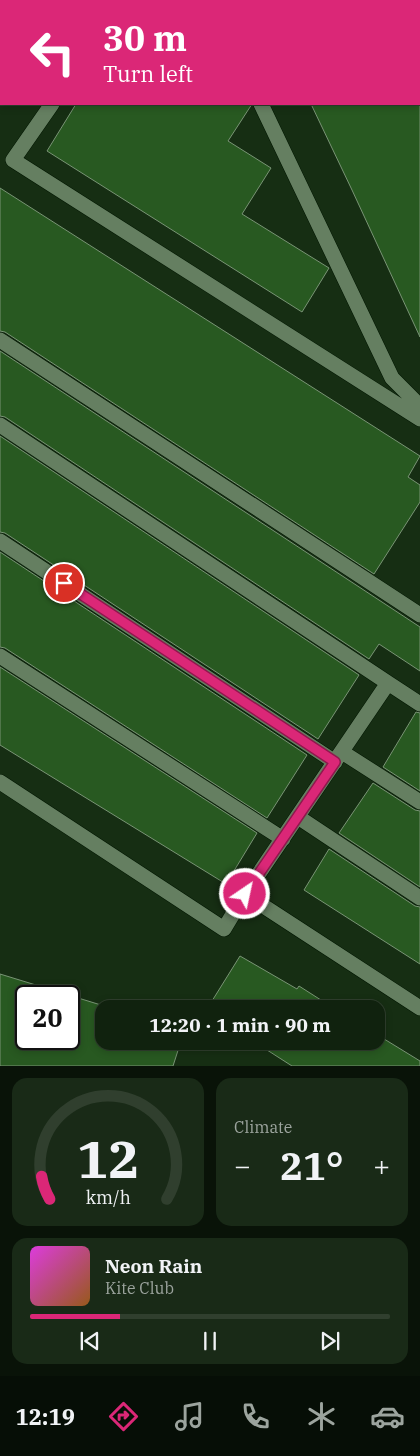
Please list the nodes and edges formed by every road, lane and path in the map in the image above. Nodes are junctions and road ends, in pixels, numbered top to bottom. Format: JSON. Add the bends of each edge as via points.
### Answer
{"nodes":[{"id":1,"x":51,"y":105,"type":"edge"},
{"id":2,"x":261,"y":105,"type":"edge"},
{"id":3,"x":0,"y":340,"type":"edge"},
{"id":4,"x":420,"y":406,"type":"edge"},
{"id":5,"x":420,"y":419,"type":"edge"},
{"id":6,"x":0,"y":425,"type":"edge"},
{"id":7,"x":0,"y":541,"type":"edge"},
{"id":8,"x":420,"y":615,"type":"edge"},
{"id":9,"x":0,"y":656,"type":"edge"},
{"id":10,"x":388,"y":683,"type":"junction"},
{"id":11,"x":420,"y":704,"type":"edge"},
{"id":12,"x":338,"y":757,"type":"junction"},
{"id":13,"x":0,"y":782,"type":"edge"},
{"id":14,"x":420,"y":802,"type":"edge"},
{"id":15,"x":298,"y":816,"type":"junction"},
{"id":16,"x":283,"y":839,"type":"junction"},
{"id":17,"x":245,"y":894,"type":"junction"},
{"id":18,"x":420,"y":898,"type":"edge"},
{"id":19,"x":420,"y":1008,"type":"edge"}],
"edges":[{"from":1,"to":5,"type":"lane","via":[[13,160]]},
{"from":2,"to":4,"type":"lane","via":[[392,378]]},
{"from":3,"to":8,"type":"lane"},
{"from":6,"to":10,"type":"lane"},
{"from":7,"to":12,"type":"lane"},
{"from":9,"to":16,"type":"lane"},
{"from":10,"to":11,"type":"lane"},
{"from":10,"to":12,"type":"lane"},
{"from":12,"to":14,"type":"lane"},
{"from":12,"to":15,"type":"lane"},
{"from":13,"to":17,"type":"lane","via":[[224,929]]},
{"from":15,"to":16,"type":"lane"},
{"from":15,"to":18,"type":"lane"},
{"from":16,"to":17,"type":"lane"},
{"from":17,"to":19,"type":"lane"}]}
